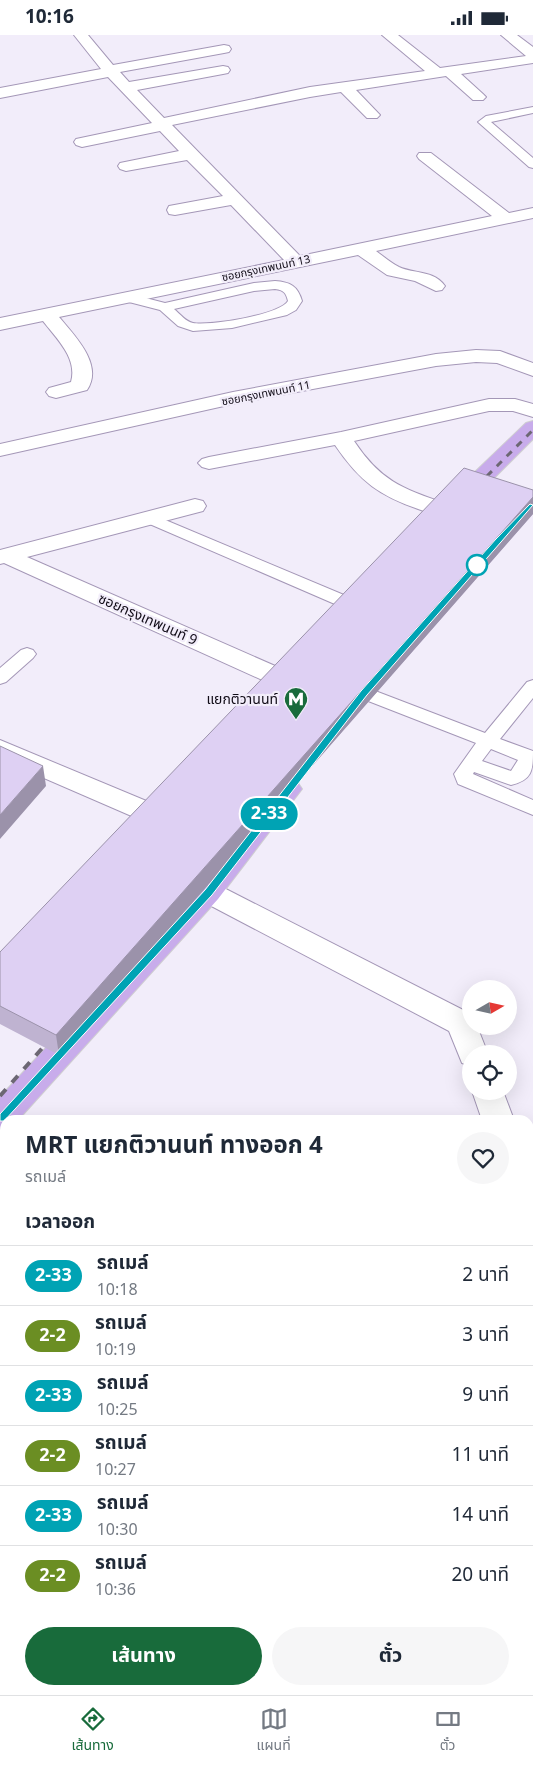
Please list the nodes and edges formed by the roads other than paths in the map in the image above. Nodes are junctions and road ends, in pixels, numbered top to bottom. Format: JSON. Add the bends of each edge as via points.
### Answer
{"nodes":[{"id":1,"x":81,"y":35,"type":"edge"},
{"id":2,"x":389,"y":35,"type":"edge"},
{"id":3,"x":508,"y":35,"type":"edge"},
{"id":4,"x":224,"y":49,"type":"dead end"},
{"id":5,"x":533,"y":55,"type":"edge"},
{"id":6,"x":533,"y":59,"type":"edge"},
{"id":7,"x":223,"y":70,"type":"dead end"},
{"id":8,"x":110,"y":71,"type":"junction"},
{"id":9,"x":443,"y":72,"type":"junction"},
{"id":10,"x":126,"y":87,"type":"junction"},
{"id":11,"x":344,"y":87,"type":"junction"},
{"id":12,"x":0,"y":93,"type":"edge"},
{"id":13,"x":478,"y":97,"type":"dead end"},
{"id":14,"x":533,"y":110,"type":"edge"},
{"id":15,"x":372,"y":115,"type":"dead end"},
{"id":16,"x":162,"y":124,"type":"junction"},
{"id":17,"x":82,"y":142,"type":"dead end"},
{"id":18,"x":191,"y":154,"type":"junction"},
{"id":19,"x":425,"y":156,"type":"dead end"},
{"id":20,"x":533,"y":164,"type":"edge"},
{"id":21,"x":126,"y":166,"type":"dead end"},
{"id":22,"x":235,"y":199,"type":"junction"},
{"id":23,"x":176,"y":210,"type":"dead end"},
{"id":24,"x":533,"y":213,"type":"edge"},
{"id":25,"x":505,"y":218,"type":"junction"},
{"id":26,"x":362,"y":249,"type":"junction"},
{"id":27,"x":296,"y":262,"type":"junction"},
{"id":28,"x":436,"y":286,"type":"dead end"},
{"id":29,"x":130,"y":298,"type":"junction"},
{"id":30,"x":165,"y":307,"type":"junction"},
{"id":31,"x":48,"y":315,"type":"junction"},
{"id":32,"x":0,"y":324,"type":"edge"},
{"id":33,"x":533,"y":370,"type":"edge"},
{"id":34,"x":56,"y":392,"type":"dead end"},
{"id":35,"x":533,"y":411,"type":"edge"},
{"id":36,"x":533,"y":427,"type":"edge"},
{"id":37,"x":340,"y":438,"type":"junction"},
{"id":38,"x":0,"y":450,"type":"edge"},
{"id":39,"x":209,"y":463,"type":"dead end"},
{"id":40,"x":195,"y":506,"type":"dead end"},
{"id":41,"x":151,"y":519,"type":"junction"},
{"id":42,"x":438,"y":519,"type":"joint"},
{"id":43,"x":3,"y":557,"type":"edge"},
{"id":44,"x":364,"y":600,"type":"joint"},
{"id":45,"x":339,"y":627,"type":"edge"},
{"id":46,"x":27,"y":654,"type":"dead end"},
{"id":47,"x":383,"y":671,"type":"edge"},
{"id":48,"x":0,"y":678,"type":"edge"},
{"id":49,"x":289,"y":682,"type":"edge"},
{"id":50,"x":533,"y":686,"type":"edge"},
{"id":51,"x":358,"y":700,"type":"joint"},
{"id":52,"x":487,"y":741,"type":"junction"},
{"id":53,"x":0,"y":749,"type":"edge"},
{"id":54,"x":470,"y":763,"type":"junction"},
{"id":55,"x":304,"y":769,"type":"edge"},
{"id":56,"x":533,"y":808,"type":"edge"},
{"id":57,"x":159,"y":817,"type":"edge"},
{"id":58,"x":208,"y":893,"type":"junction"},
{"id":59,"x":470,"y":1045,"type":"edge"},
{"id":60,"x":490,"y":1100,"type":"edge"},
{"id":61,"x":3,"y":1115,"type":"edge"},
{"id":62,"x":496,"y":1115,"type":"edge"}],
"edges":[{"from":1,"to":8,"type":"street"},
{"from":2,"to":9,"type":"street"},
{"from":3,"to":5,"type":"street"},
{"from":4,"to":8,"type":"street"},
{"from":6,"to":9,"type":"street"},
{"from":7,"to":10,"type":"street"},
{"from":8,"to":10,"type":"street"},
{"from":8,"to":12,"type":"street"},
{"from":9,"to":11,"type":"street"},
{"from":9,"to":13,"type":"street"},
{"from":10,"to":16,"type":"street"},
{"from":11,"to":15,"type":"street"},
{"from":11,"to":16,"type":"street"},
{"from":14,"to":20,"type":"lane","via":[[484,122]]},
{"from":16,"to":17,"type":"street"},
{"from":16,"to":18,"type":"street"},
{"from":18,"to":21,"type":"street"},
{"from":18,"to":22,"type":"street"},
{"from":19,"to":25,"type":"street"},
{"from":22,"to":23,"type":"street"},
{"from":22,"to":27,"type":"street"},
{"from":24,"to":25,"type":"street","name":"ซอยกรุงเทพนนท์ 13"},
{"from":25,"to":26,"type":"street","name":"ซอยกรุงเทพนนท์ 13"},
{"from":26,"to":27,"type":"street","name":"ซอยกรุงเทพนนท์ 13"},
{"from":26,"to":28,"type":"street","via":[[393,271],[421,277]]},
{"from":27,"to":29,"type":"street","name":"ซอยกรุงเทพนนท์ 13"},
{"from":29,"to":30,"type":"lane"},
{"from":29,"to":31,"type":"street","name":"ซอยกรุงเทพนนท์ 13"},
{"from":30,"to":30,"type":"lane","via":[[275,285],[286,286],[295,301],[282,312],[197,328],[186,326]]},
{"from":31,"to":32,"type":"street","name":"ซอยกรุงเทพนนท์ 13"},
{"from":31,"to":34,"type":"street","via":[[79,358],[84,377],[80,386]]},
{"from":33,"to":38,"type":"street","name":"ซอยกรุงเทพนนท์ 11","via":[[500,357],[436,360],[232,399]]},
{"from":35,"to":37,"type":"street","via":[[515,405],[489,405]]},
{"from":36,"to":42,"type":"main road"},
{"from":37,"to":39,"type":"street"},
{"from":37,"to":42,"type":"street","via":[[377,482]]},
{"from":40,"to":41,"type":"street"},
{"from":41,"to":43,"type":"street"},
{"from":41,"to":44,"type":"lane"},
{"from":43,"to":49,"type":"street","name":"ซอยกรุงเทพนนท์ 9"},
{"from":44,"to":45,"type":"main road"},
{"from":46,"to":48,"type":"lane"},
{"from":47,"to":51,"type":"main road"},
{"from":50,"to":52,"type":"lane"},
{"from":51,"to":52,"type":"lane"},
{"from":52,"to":54,"type":"lane"},
{"from":52,"to":54,"type":"lane","via":[[524,755],[528,762],[518,776],[511,779]]},
{"from":53,"to":57,"type":"street"},
{"from":54,"to":56,"type":"lane","via":[[463,773],[465,779]]},
{"from":55,"to":58,"type":"main road"},
{"from":58,"to":59,"type":"street","via":[[461,1023]]},
{"from":58,"to":61,"type":"main road"},
{"from":60,"to":62,"type":"street"}]}
